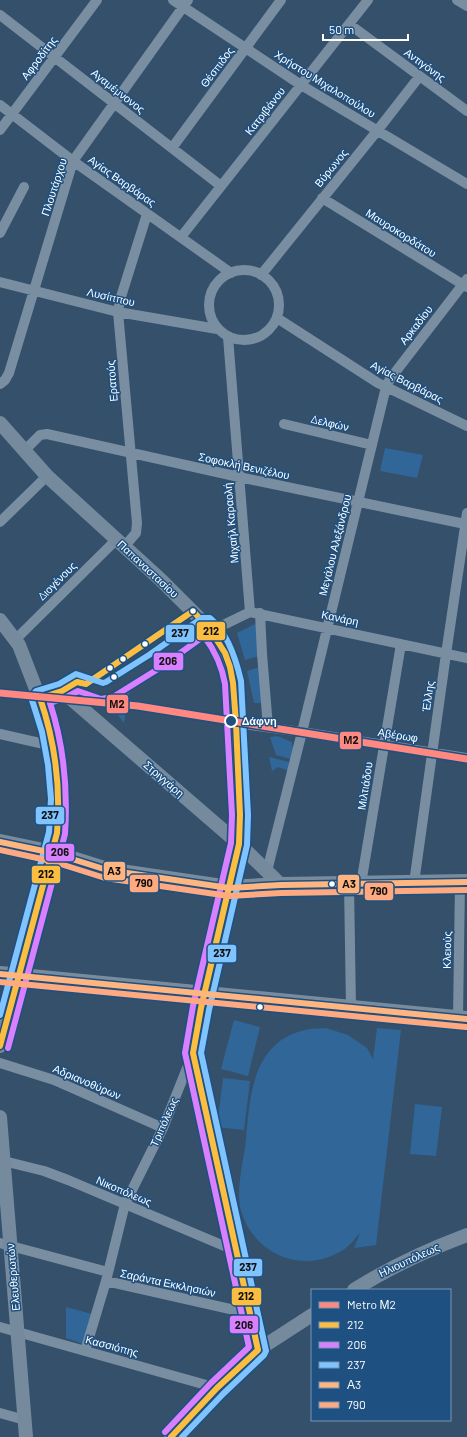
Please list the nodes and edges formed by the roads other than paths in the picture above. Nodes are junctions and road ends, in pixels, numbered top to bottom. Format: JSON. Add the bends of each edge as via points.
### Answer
{"nodes":[{"id":1,"x":97,"y":0,"type":"edge"},
{"id":2,"x":173,"y":0,"type":"edge"},
{"id":3,"x":281,"y":0,"type":"edge"},
{"id":4,"x":368,"y":0,"type":"edge"},
{"id":5,"x":457,"y":0,"type":"edge"},
{"id":6,"x":186,"y":3,"type":"edge"},
{"id":7,"x":467,"y":6,"type":"edge"},
{"id":8,"x":0,"y":15,"type":"edge"},
{"id":9,"x":349,"y":24,"type":"junction"},
{"id":10,"x":246,"y":49,"type":"junction"},
{"id":11,"x":54,"y":57,"type":"junction"},
{"id":12,"x":419,"y":76,"type":"junction"},
{"id":13,"x":301,"y":85,"type":"junction"},
{"id":14,"x":114,"y":104,"type":"junction"},
{"id":15,"x":0,"y":105,"type":"edge"},
{"id":16,"x":467,"y":111,"type":"edge"},
{"id":17,"x":12,"y":114,"type":"junction"},
{"id":18,"x":0,"y":130,"type":"edge"},
{"id":19,"x":377,"y":131,"type":"junction"},
{"id":20,"x":172,"y":148,"type":"junction"},
{"id":21,"x":73,"y":161,"type":"junction"},
{"id":22,"x":467,"y":184,"type":"edge"},
{"id":23,"x":221,"y":186,"type":"junction"},
{"id":24,"x":24,"y":187,"type":"dead end"},
{"id":25,"x":322,"y":198,"type":"junction"},
{"id":26,"x":147,"y":214,"type":"junction"},
{"id":27,"x":0,"y":233,"type":"edge"},
{"id":28,"x":181,"y":237,"type":"junction"},
{"id":29,"x":231,"y":273,"type":"junction"},
{"id":30,"x":261,"y":275,"type":"junction"},
{"id":31,"x":0,"y":282,"type":"edge"},
{"id":32,"x":466,"y":284,"type":"edge"},
{"id":33,"x":34,"y":290,"type":"junction"},
{"id":34,"x":118,"y":312,"type":"junction"},
{"id":35,"x":277,"y":318,"type":"junction"},
{"id":36,"x":217,"y":329,"type":"junction"},
{"id":37,"x":228,"y":337,"type":"junction"},
{"id":38,"x":0,"y":384,"type":"edge"},
{"id":39,"x":386,"y":387,"type":"junction"},
{"id":40,"x":0,"y":423,"type":"edge"},
{"id":41,"x":284,"y":424,"type":"dead end"},
{"id":42,"x":467,"y":426,"type":"edge"},
{"id":43,"x":372,"y":445,"type":"junction"},
{"id":44,"x":24,"y":451,"type":"junction"},
{"id":45,"x":130,"y":454,"type":"junction"},
{"id":46,"x":47,"y":476,"type":"junction"},
{"id":47,"x":239,"y":477,"type":"junction"},
{"id":48,"x":358,"y":502,"type":"junction"},
{"id":49,"x":467,"y":513,"type":"edge"},
{"id":50,"x":0,"y":522,"type":"edge"},
{"id":51,"x":465,"y":524,"type":"junction"},
{"id":52,"x":120,"y":543,"type":"junction"},
{"id":53,"x":255,"y":612,"type":"junction"},
{"id":54,"x":0,"y":620,"type":"edge"},
{"id":55,"x":327,"y":628,"type":"junction"},
{"id":56,"x":211,"y":631,"type":"junction"},
{"id":57,"x":16,"y":639,"type":"junction"},
{"id":58,"x":401,"y":644,"type":"junction"},
{"id":59,"x":446,"y":654,"type":"junction"},
{"id":60,"x":467,"y":658,"type":"edge"},
{"id":61,"x":40,"y":698,"type":"junction"},
{"id":62,"x":236,"y":723,"type":"junction"},
{"id":63,"x":268,"y":727,"type":"junction"},
{"id":64,"x":302,"y":732,"type":"junction"},
{"id":65,"x":0,"y":734,"type":"edge"},
{"id":66,"x":384,"y":745,"type":"junction"},
{"id":67,"x":53,"y":746,"type":"junction"},
{"id":68,"x":432,"y":752,"type":"junction"},
{"id":69,"x":467,"y":758,"type":"edge"},
{"id":70,"x":0,"y":842,"type":"edge"},
{"id":71,"x":239,"y":844,"type":"junction"},
{"id":72,"x":53,"y":853,"type":"junction"},
{"id":73,"x":267,"y":872,"type":"junction"},
{"id":74,"x":464,"y":882,"type":"edge"},
{"id":75,"x":414,"y":883,"type":"junction"},
{"id":76,"x":355,"y":884,"type":"junction"},
{"id":77,"x":281,"y":885,"type":"junction"},
{"id":78,"x":229,"y":888,"type":"junction"},
{"id":79,"x":0,"y":974,"type":"edge"},
{"id":80,"x":19,"y":976,"type":"junction"},
{"id":81,"x":204,"y":995,"type":"junction"},
{"id":82,"x":351,"y":1008,"type":"junction"},
{"id":83,"x":462,"y":1019,"type":"edge"},
{"id":84,"x":0,"y":1046,"type":"edge"},
{"id":85,"x":194,"y":1053,"type":"junction"},
{"id":86,"x":0,"y":1064,"type":"edge"},
{"id":87,"x":0,"y":1117,"type":"edge"},
{"id":88,"x":163,"y":1128,"type":"junction"},
{"id":89,"x":2,"y":1161,"type":"edge"},
{"id":90,"x":125,"y":1204,"type":"junction"},
{"id":91,"x":467,"y":1235,"type":"edge"},
{"id":92,"x":5,"y":1245,"type":"edge"},
{"id":93,"x":236,"y":1251,"type":"junction"},
{"id":94,"x":107,"y":1277,"type":"junction"},
{"id":95,"x":356,"y":1289,"type":"edge"},
{"id":96,"x":249,"y":1309,"type":"junction"},
{"id":97,"x":311,"y":1316,"type":"edge"},
{"id":98,"x":0,"y":1327,"type":"edge"},
{"id":99,"x":18,"y":1332,"type":"junction"},
{"id":100,"x":258,"y":1350,"type":"junction"},
{"id":101,"x":85,"y":1351,"type":"junction"},
{"id":102,"x":217,"y":1388,"type":"junction"},
{"id":103,"x":0,"y":1413,"type":"edge"},
{"id":104,"x":25,"y":1420,"type":"junction"},
{"id":105,"x":26,"y":1437,"type":"edge"},
{"id":106,"x":171,"y":1437,"type":"edge"}],
"edges":[{"from":1,"to":11,"type":"street","name":"Αφροδίτης"},
{"from":2,"to":6,"type":"street","name":"Χρήστου Μιχαλοπούλου"},
{"from":3,"to":10,"type":"street","name":"Θέσπιδος"},
{"from":4,"to":9,"type":"street","name":"Κατριβάνου"},
{"from":5,"to":7,"type":"street"},
{"from":6,"to":10,"type":"street","name":"Χρήστου Μιχαλοπούλου"},
{"from":6,"to":14,"type":"street","name":"Πλουτάρχου"},
{"from":8,"to":11,"type":"street","name":"Αγαμέμνονος"},
{"from":9,"to":12,"type":"street","name":"Αντιγόνης"},
{"from":9,"to":13,"type":"street","name":"Κατριβάνου"},
{"from":10,"to":13,"type":"street","name":"Χρήστου Μιχαλοπούλου"},
{"from":10,"to":20,"type":"street","name":"Θέσπιδος"},
{"from":11,"to":14,"type":"street","name":"Αγαμέμνονος"},
{"from":11,"to":17,"type":"street","name":"Αφροδίτης"},
{"from":12,"to":16,"type":"street","name":"Αντιγόνης"},
{"from":12,"to":19,"type":"street","name":"Βύρωνος"},
{"from":13,"to":19,"type":"street","name":"Χρήστου Μιχαλοπούλου"},
{"from":13,"to":23,"type":"street","name":"Κατριβάνου"},
{"from":14,"to":20,"type":"street","name":"Αγαμέμνονος"},
{"from":14,"to":21,"type":"street","name":"Πλουτάρχου"},
{"from":15,"to":17,"type":"street","name":"Αγίας Βαρβάρας"},
{"from":17,"to":18,"type":"street","name":"Αφροδίτης"},
{"from":17,"to":21,"type":"street","name":"Αγίας Βαρβάρας"},
{"from":19,"to":22,"type":"street","name":"Χρήστου Μιχαλοπούλου"},
{"from":19,"to":25,"type":"street","name":"Βύρωνος"},
{"from":20,"to":23,"type":"street","name":"Αγαμέμνονος"},
{"from":21,"to":26,"type":"street","name":"Αγίας Βαρβάρας"},
{"from":21,"to":33,"type":"street","name":"Πλουτάρχου"},
{"from":23,"to":28,"type":"street","name":"Κατριβάνου"},
{"from":24,"to":27,"type":"street"},
{"from":25,"to":30,"type":"street","name":"Βύρωνος"},
{"from":25,"to":32,"type":"street","name":"Μαυροκορδάτου"},
{"from":26,"to":28,"type":"street","name":"Αγίας Βαρβάρας"},
{"from":26,"to":34,"type":"street","name":"Ερατούς"},
{"from":28,"to":29,"type":"street","name":"Αγίας Βαρβάρας"},
{"from":29,"to":30,"type":"street","via":[[251,271]]},
{"from":29,"to":36,"type":"street","via":[[214,287],[210,297],[209,308]]},
{"from":30,"to":35,"type":"street","via":[[269,281],[276,293],[279,308]]},
{"from":31,"to":33,"type":"street","name":"Λυσίππου"},
{"from":32,"to":39,"type":"street","name":"Αρκαδίου"},
{"from":33,"to":34,"type":"street","name":"Λυσίππου"},
{"from":33,"to":38,"type":"street","name":"Πλουτάρχου","via":[[9,373]]},
{"from":34,"to":36,"type":"street","name":"Λυσίππου"},
{"from":34,"to":45,"type":"street","name":"Ερατούς"},
{"from":35,"to":37,"type":"street","via":[[262,335],[251,340]]},
{"from":35,"to":39,"type":"street","name":"Αγίας Βαρβάρας"},
{"from":36,"to":37,"type":"street"},
{"from":37,"to":47,"type":"street","name":"Μιχαήλ Καραολή"},
{"from":39,"to":42,"type":"street","name":"Αγίας Βαρβάρας"},
{"from":39,"to":43,"type":"street","name":"Μεγάλου Αλεξάνδρου"},
{"from":40,"to":44,"type":"main road","name":"Παπαναστασίου"},
{"from":41,"to":43,"type":"street","name":"Δελφών"},
{"from":43,"to":48,"type":"street","name":"Μεγάλου Αλεξάνδρου"},
{"from":44,"to":45,"type":"street","name":"Σοφοκλή Βενιζέλου","via":[[40,435],[47,434]]},
{"from":44,"to":46,"type":"main road","name":"Παπαναστασίου"},
{"from":45,"to":47,"type":"street","name":"Σοφοκλή Βενιζέλου"},
{"from":45,"to":52,"type":"street","name":"Ερατούς","via":[[136,533]]},
{"from":46,"to":50,"type":"street"},
{"from":46,"to":52,"type":"main road","name":"Παπαναστασίου"},
{"from":47,"to":48,"type":"street","name":"Σοφοκλή Βενιζέλου"},
{"from":47,"to":53,"type":"street","name":"Μιχαήλ Καραολή"},
{"from":48,"to":51,"type":"street","name":"Σοφοκλή Βενιζέλου"},
{"from":48,"to":55,"type":"street","name":"Μεγάλου Αλεξάνδρου"},
{"from":49,"to":51,"type":"street","name":"Έλλης"},
{"from":51,"to":59,"type":"street","name":"Έλλης"},
{"from":52,"to":56,"type":"main road","name":"Παπαναστασίου"},
{"from":52,"to":57,"type":"street","name":"Διογένους"},
{"from":53,"to":55,"type":"street","name":"Κανάρη"},
{"from":53,"to":56,"type":"street"},
{"from":53,"to":63,"type":"street","name":"Μιχαήλ Καραολή","via":[[262,654]]},
{"from":54,"to":57,"type":"main road"},
{"from":55,"to":58,"type":"street","name":"Κανάρη"},
{"from":55,"to":64,"type":"street","name":"Μεγάλου Αλεξάνδρου"},
{"from":56,"to":62,"type":"main road","name":"Παπαναστασίου","via":[[230,664]]},
{"from":57,"to":61,"type":"main road"},
{"from":58,"to":59,"type":"street","name":"Κανάρη"},
{"from":58,"to":66,"type":"street","name":"Μιλτιάδου"},
{"from":59,"to":60,"type":"street","name":"Κανάρη"},
{"from":59,"to":68,"type":"street","name":"Έλλης"},
{"from":61,"to":67,"type":"main road"},
{"from":61,"to":71,"type":"main road","name":"Στριγγάρη","via":[[62,691]]},
{"from":62,"to":63,"type":"street","name":"Αβέρωφ"},
{"from":62,"to":71,"type":"main road","name":"Παπαναστασίου"},
{"from":63,"to":64,"type":"street","name":"Αβέρωφ"},
{"from":64,"to":66,"type":"street","name":"Αβέρωφ"},
{"from":64,"to":73,"type":"street","name":"Μεγάλου Αλεξάνδρου"},
{"from":65,"to":67,"type":"street"},
{"from":66,"to":68,"type":"street","name":"Αβέρωφ"},
{"from":66,"to":76,"type":"street","name":"Μιλτιάδου"},
{"from":67,"to":72,"type":"main road","via":[[59,813]]},
{"from":68,"to":69,"type":"street","name":"Αβέρωφ"},
{"from":68,"to":75,"type":"street","name":"Έλλης"},
{"from":70,"to":72,"type":"main road"},
{"from":71,"to":73,"type":"main road","name":"Στριγγάρη"},
{"from":71,"to":78,"type":"main road","name":"Παπαναστασίου"},
{"from":72,"to":78,"type":"main road","via":[[128,874]]},
{"from":72,"to":80,"type":"main road"},
{"from":73,"to":77,"type":"main road","name":"Στριγγάρη"},
{"from":74,"to":75,"type":"main road"},
{"from":74,"to":83,"type":"street","name":"Κλειούς"},
{"from":75,"to":76,"type":"main road"},
{"from":76,"to":77,"type":"main road"},
{"from":76,"to":82,"type":"street","name":"Μιλτιάδου"},
{"from":77,"to":78,"type":"main road"},
{"from":78,"to":81,"type":"main road","name":"Τριπόλεως"},
{"from":79,"to":80,"type":"main road"},
{"from":80,"to":81,"type":"main road"},
{"from":80,"to":84,"type":"main road"},
{"from":81,"to":82,"type":"main road"},
{"from":81,"to":85,"type":"main road","name":"Τριπόλεως"},
{"from":82,"to":83,"type":"main road"},
{"from":85,"to":88,"type":"street","name":"Τριπόλεως"},
{"from":85,"to":93,"type":"main road"},
{"from":86,"to":88,"type":"street","name":"Αδριανοθύρων","via":[[54,1080]]},
{"from":87,"to":89,"type":"main road","name":"Ελευθερωτών"},
{"from":88,"to":90,"type":"street","name":"Τριπόλεως"},
{"from":89,"to":90,"type":"street","name":"Νικοπόλεως","via":[[54,1175]]},
{"from":89,"to":92,"type":"main road","name":"Ελευθερωτών"},
{"from":90,"to":93,"type":"street","name":"Νικοπόλεως"},
{"from":90,"to":94,"type":"street","name":"Τριπόλεως"},
{"from":91,"to":95,"type":"main road","name":"Ηλιουπόλεως","via":[[380,1273]]},
{"from":92,"to":94,"type":"street","name":"Σαράντα Εκκλησιών"},
{"from":92,"to":99,"type":"main road","name":"Ελευθερωτών"},
{"from":93,"to":96,"type":"main road"},
{"from":94,"to":96,"type":"street","name":"Σαράντα Εκκλησιών","via":[[230,1309]]},
{"from":94,"to":101,"type":"street","name":"Τριπόλεως"},
{"from":96,"to":100,"type":"main road"},
{"from":97,"to":100,"type":"main road"},
{"from":98,"to":99,"type":"street","name":"Κασσιόπης"},
{"from":99,"to":101,"type":"street","name":"Κασσιόπης"},
{"from":99,"to":104,"type":"main road","name":"Ελευθερωτών"},
{"from":100,"to":102,"type":"main road"},
{"from":101,"to":102,"type":"street","name":"Κασσιόπης"},
{"from":102,"to":106,"type":"main road"},
{"from":103,"to":104,"type":"street"},
{"from":104,"to":105,"type":"main road","name":"Ελευθερωτών"}]}
